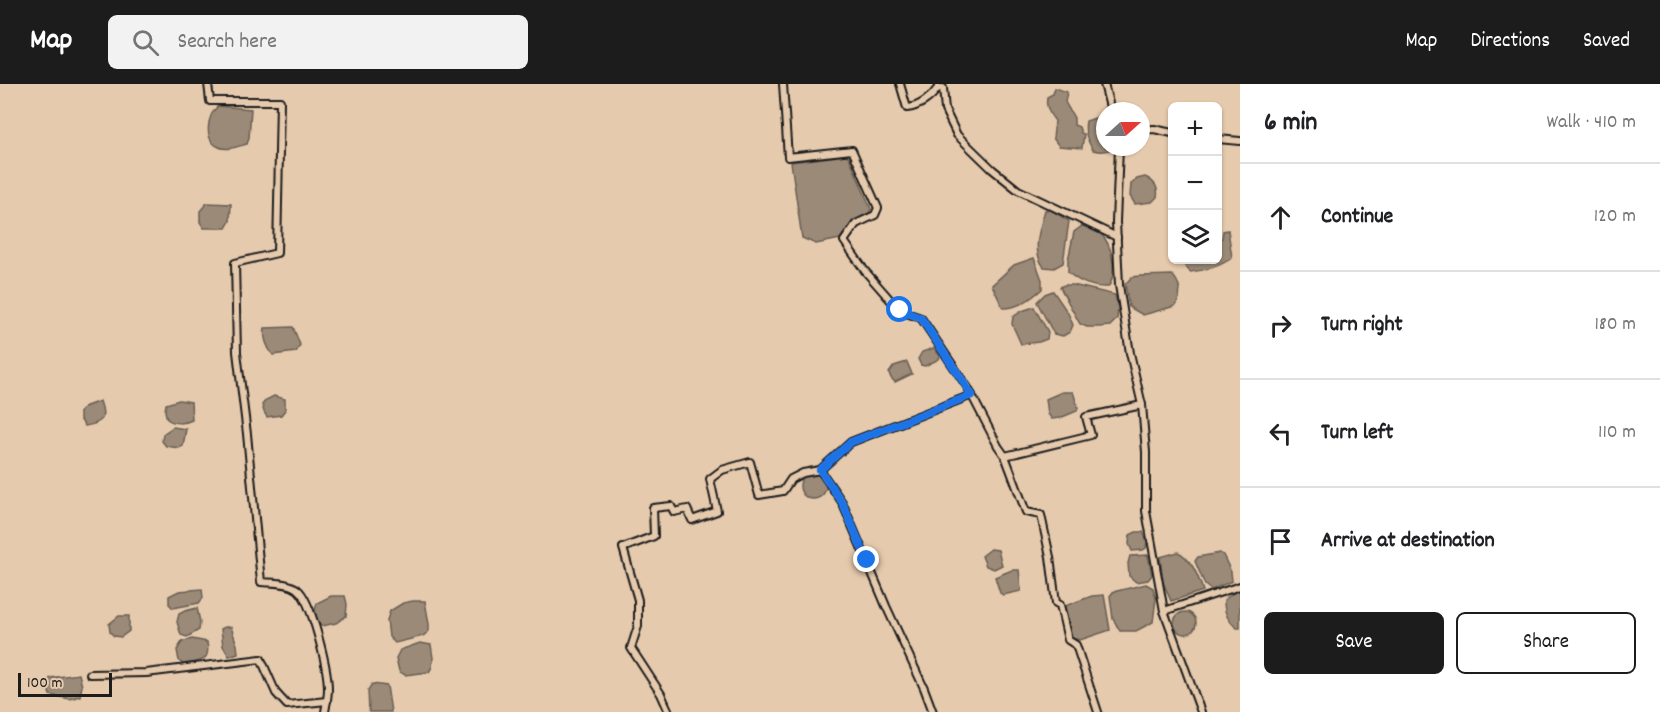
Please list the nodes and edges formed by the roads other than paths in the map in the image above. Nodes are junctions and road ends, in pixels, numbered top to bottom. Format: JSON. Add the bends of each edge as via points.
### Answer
{"nodes":[{"id":1,"x":208,"y":84,"type":"edge"},
{"id":2,"x":783,"y":84,"type":"edge"},
{"id":3,"x":900,"y":84,"type":"edge"},
{"id":4,"x":1104,"y":84,"type":"edge"},
{"id":5,"x":1109,"y":102,"type":"edge"},
{"id":6,"x":1150,"y":129,"type":"edge"},
{"id":7,"x":1168,"y":132,"type":"edge"},
{"id":8,"x":1222,"y":139,"type":"edge"},
{"id":9,"x":1240,"y":141,"type":"edge"},
{"id":10,"x":1119,"y":156,"type":"edge"},
{"id":11,"x":1117,"y":237,"type":"junction"},
{"id":12,"x":972,"y":395,"type":"junction"},
{"id":13,"x":1142,"y":405,"type":"junction"},
{"id":14,"x":1005,"y":456,"type":"junction"},
{"id":15,"x":820,"y":470,"type":"junction"},
{"id":16,"x":1240,"y":586,"type":"edge"},
{"id":17,"x":1164,"y":611,"type":"junction"},
{"id":18,"x":90,"y":674,"type":"dead end"},
{"id":19,"x":327,"y":701,"type":"junction"},
{"id":20,"x":325,"y":712,"type":"edge"},
{"id":21,"x":669,"y":712,"type":"edge"},
{"id":22,"x":933,"y":712,"type":"edge"},
{"id":23,"x":1098,"y":712,"type":"edge"},
{"id":24,"x":1201,"y":712,"type":"edge"}],
"edges":[{"from":1,"to":19,"type":"street","via":[[210,101],[280,101],[277,253],[235,262],[237,352],[261,582],[292,585],[300,590],[315,624],[327,671]]},
{"from":2,"to":12,"type":"street","via":[[788,157],[852,150],[878,208],[875,215],[856,224],[844,241],[900,310],[921,318]]},
{"from":3,"to":11,"type":"street","via":[[907,108],[915,108],[943,88],[945,110],[957,135],[992,169],[1018,190]]},
{"from":4,"to":5,"type":"street"},
{"from":6,"to":7,"type":"street"},
{"from":8,"to":9,"type":"street"},
{"from":10,"to":11,"type":"street"},
{"from":11,"to":13,"type":"street","via":[[1119,285]]},
{"from":12,"to":14,"type":"street"},
{"from":12,"to":15,"type":"street","via":[[851,442]]},
{"from":13,"to":14,"type":"street","via":[[1086,417],[1091,435]]},
{"from":13,"to":17,"type":"street","via":[[1146,511]]},
{"from":14,"to":23,"type":"street","via":[[1026,512],[1041,515],[1056,603],[1060,605],[1068,640],[1076,645]]},
{"from":15,"to":21,"type":"street","via":[[791,479],[783,491],[759,495],[750,462],[722,470],[710,479],[717,511],[692,520],[687,509],[674,512],[671,506],[653,508],[654,536],[623,548],[638,600],[638,626],[631,648]]},
{"from":15,"to":22,"type":"street","via":[[842,502]]},
{"from":16,"to":17,"type":"street"},
{"from":17,"to":24,"type":"street"},
{"from":18,"to":19,"type":"street","via":[[146,673],[261,659],[276,693],[287,705]]},
{"from":19,"to":20,"type":"street"}]}
